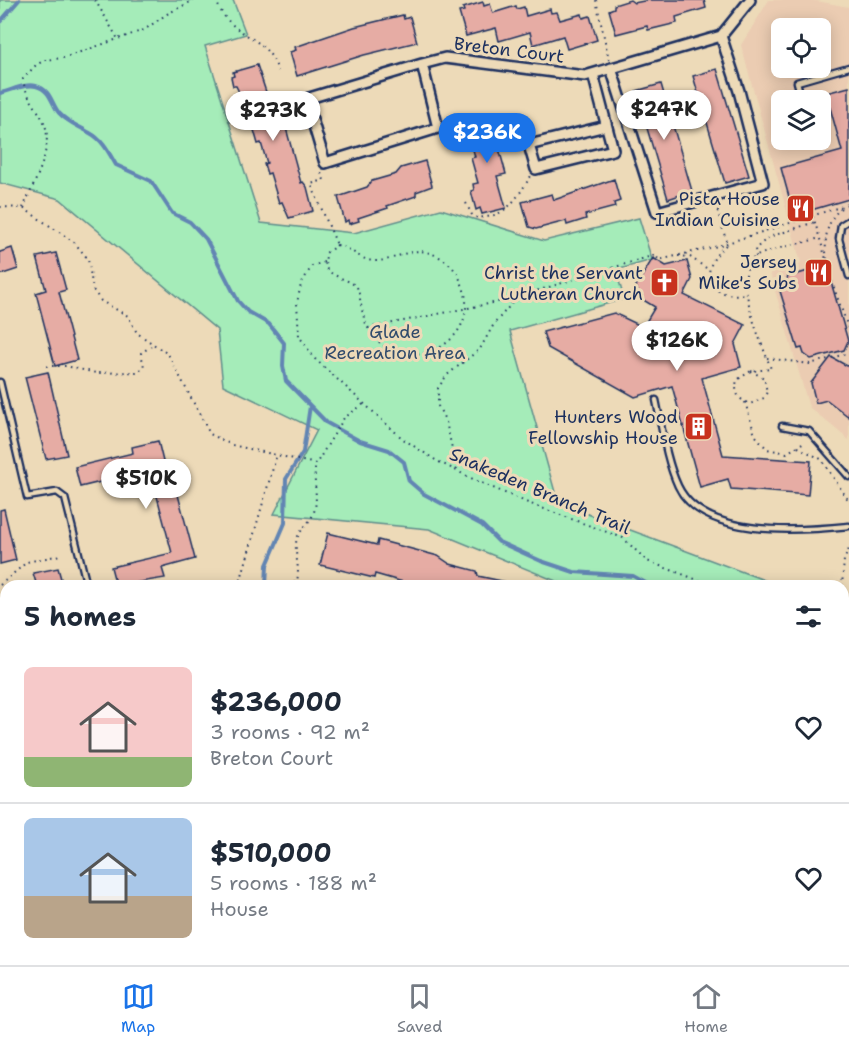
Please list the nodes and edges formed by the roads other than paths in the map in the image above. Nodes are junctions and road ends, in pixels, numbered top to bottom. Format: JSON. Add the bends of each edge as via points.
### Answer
{"nodes":[{"id":1,"x":750,"y":0,"type":"edge"},
{"id":2,"x":721,"y":36,"type":"junction"},
{"id":3,"x":423,"y":64,"type":"junction"},
{"id":4,"x":849,"y":67,"type":"edge"},
{"id":5,"x":610,"y":68,"type":"junction"},
{"id":6,"x":592,"y":74,"type":"junction"},
{"id":7,"x":799,"y":90,"type":"edge"},
{"id":8,"x":606,"y":126,"type":"junction"},
{"id":9,"x":849,"y":220,"type":"edge"},
{"id":10,"x":849,"y":276,"type":"edge"},
{"id":11,"x":0,"y":382,"type":"edge"},
{"id":12,"x":656,"y":400,"type":"dead end"},
{"id":13,"x":782,"y":426,"type":"dead end"},
{"id":14,"x":849,"y":477,"type":"edge"},
{"id":15,"x":849,"y":526,"type":"edge"},
{"id":16,"x":86,"y":580,"type":"edge"}],
"edges":[{"from":1,"to":2,"type":"street"},
{"from":2,"to":5,"type":"street","name":"Breton Court"},
{"from":2,"to":5,"type":"street","via":[[763,183],[657,212]]},
{"from":3,"to":3,"type":"street","name":"Breton Court","via":[[438,128],[325,163],[306,99]]},
{"from":3,"to":6,"type":"street","name":"Breton Court","via":[[445,58]]},
{"from":4,"to":7,"type":"lane","via":[[797,82]]},
{"from":5,"to":6,"type":"street","name":"Breton Court"},
{"from":6,"to":8,"type":"street"},
{"from":8,"to":8,"type":"street","via":[[613,150],[536,169],[529,145]]},
{"from":9,"to":10,"type":"lane","via":[[841,225],[839,239]]},
{"from":11,"to":16,"type":"lane","via":[[27,497],[57,492],[65,498]]},
{"from":12,"to":15,"type":"lane","via":[[678,486],[691,505],[711,518],[739,525],[819,529]]},
{"from":13,"to":14,"type":"lane","via":[[809,432]]}]}
